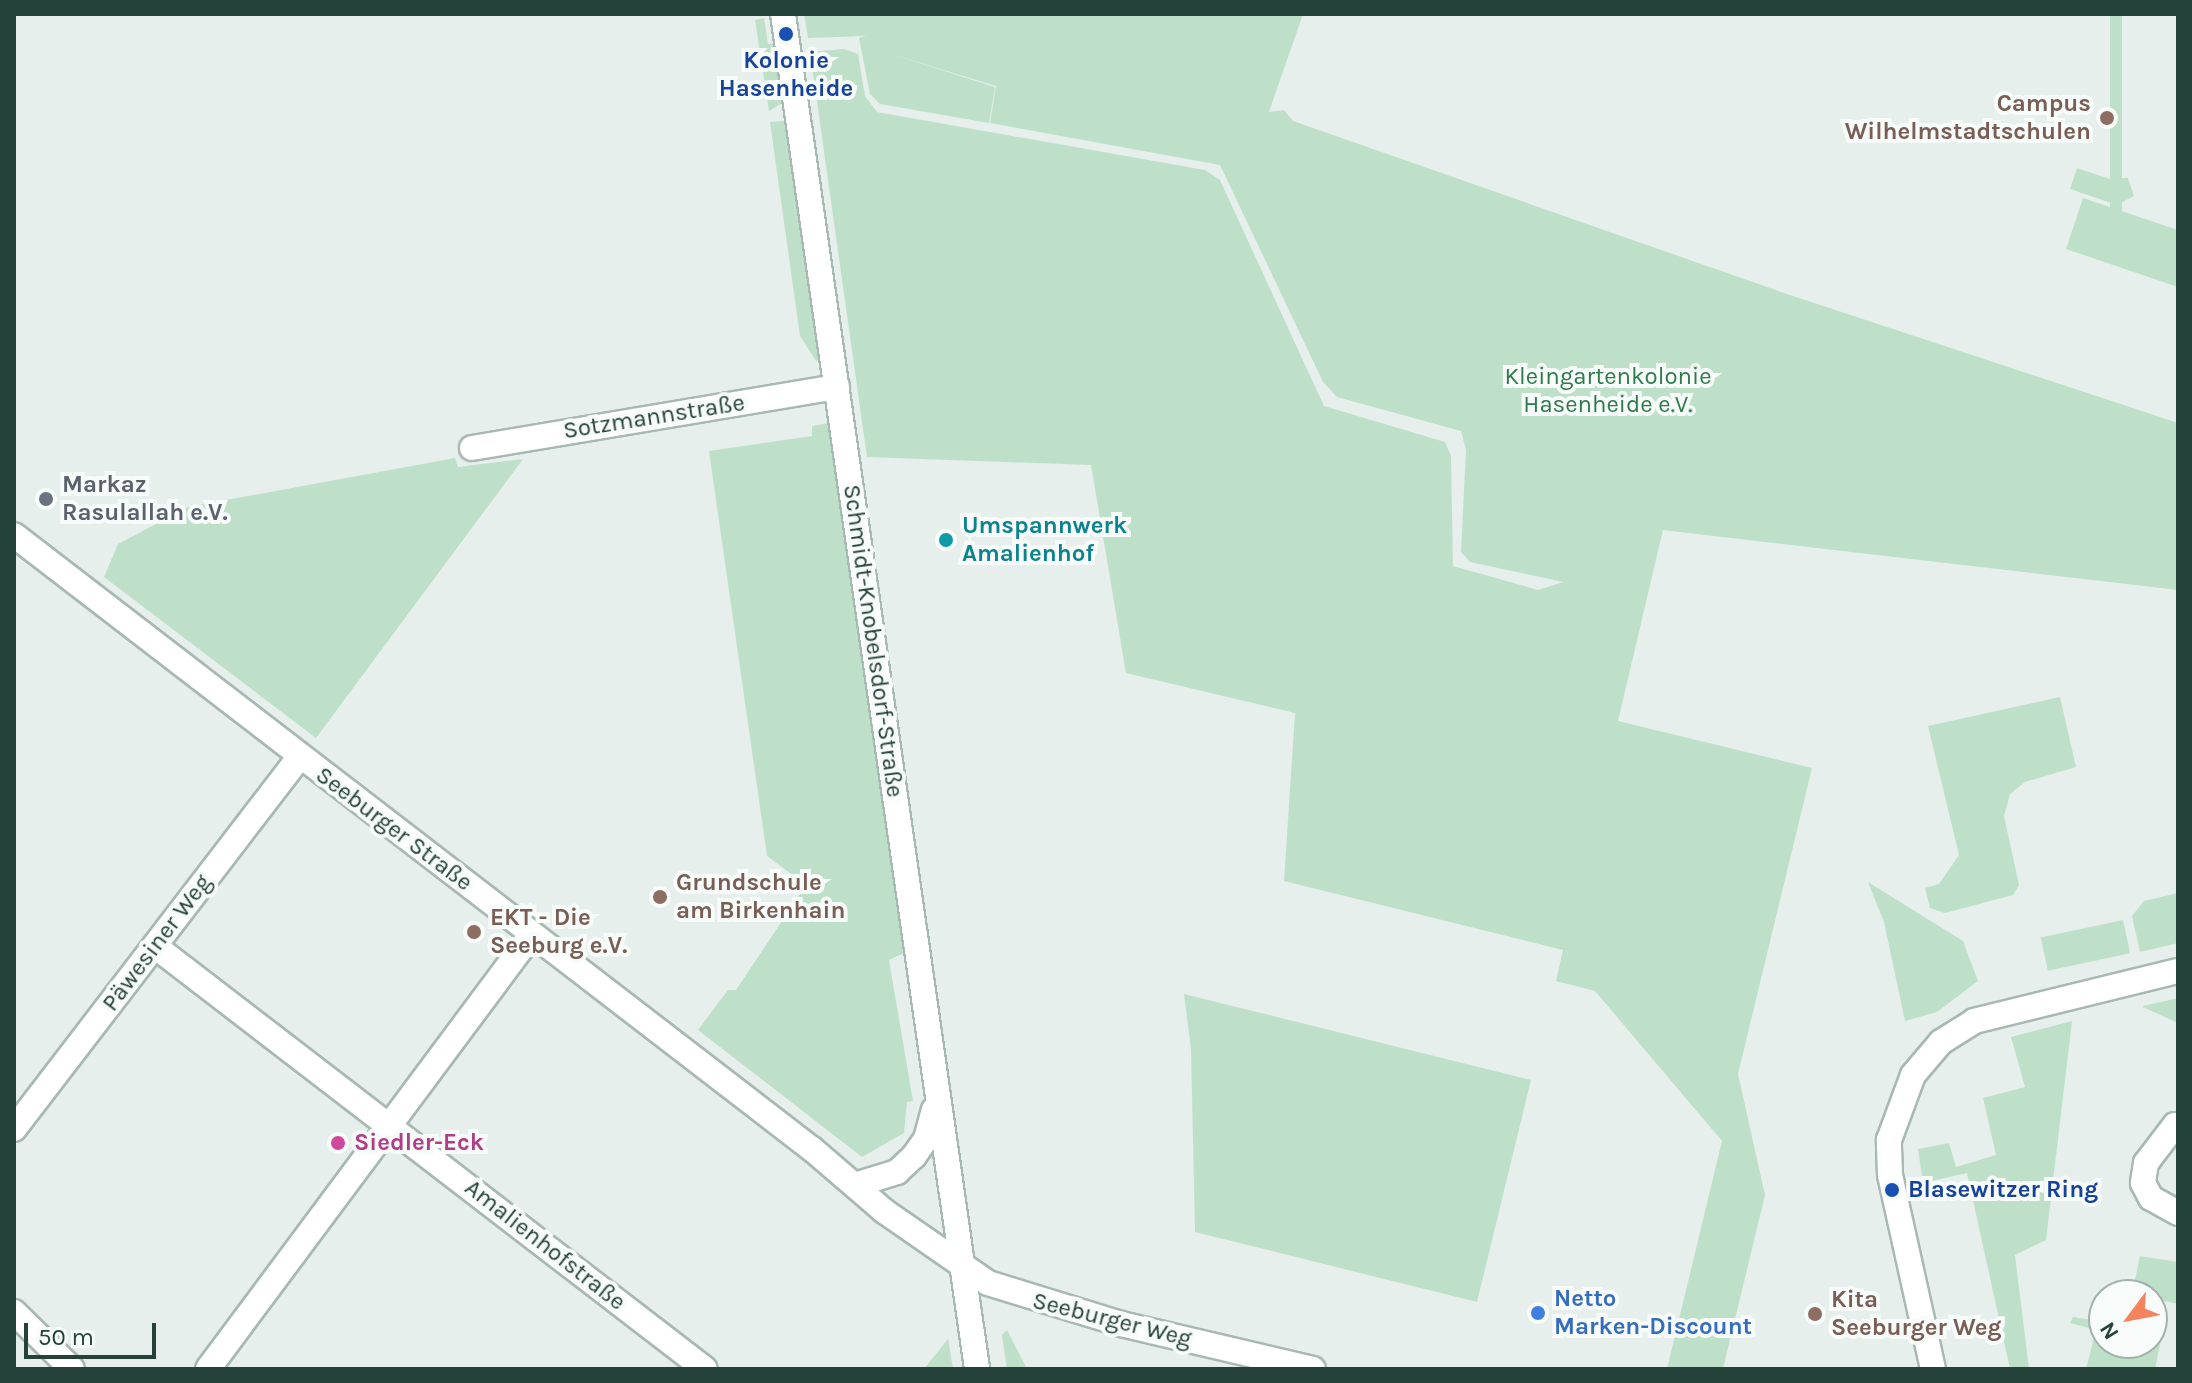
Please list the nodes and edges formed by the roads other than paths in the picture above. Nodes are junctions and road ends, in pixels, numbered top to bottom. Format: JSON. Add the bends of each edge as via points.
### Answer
{"nodes":[{"id":1,"x":783,"y":14,"type":"edge"},
{"id":2,"x":837,"y":387,"type":"junction"},
{"id":3,"x":472,"y":448,"type":"dead end"},
{"id":4,"x":14,"y":535,"type":"edge"},
{"id":5,"x":299,"y":757,"type":"junction"},
{"id":6,"x":532,"y":934,"type":"junction"},
{"id":7,"x":156,"y":947,"type":"junction"},
{"id":8,"x":2178,"y":971,"type":"edge"},
{"id":9,"x":936,"y":1104,"type":"junction"},
{"id":10,"x":389,"y":1123,"type":"junction"},
{"id":11,"x":2175,"y":1125,"type":"dead end"},
{"id":12,"x":14,"y":1129,"type":"edge"},
{"id":13,"x":855,"y":1185,"type":"junction"},
{"id":14,"x":2178,"y":1213,"type":"edge"},
{"id":15,"x":965,"y":1268,"type":"junction"},
{"id":16,"x":14,"y":1312,"type":"edge"},
{"id":17,"x":72,"y":1369,"type":"edge"},
{"id":18,"x":208,"y":1369,"type":"edge"},
{"id":19,"x":705,"y":1369,"type":"edge"},
{"id":20,"x":977,"y":1369,"type":"edge"},
{"id":21,"x":1313,"y":1369,"type":"edge"},
{"id":22,"x":1933,"y":1369,"type":"edge"}],
"edges":[{"from":1,"to":2,"type":"street","name":"Schmidt-Knobelsdorf-Straße"},
{"from":2,"to":3,"type":"street","name":"Sotzmannstraße"},
{"from":2,"to":9,"type":"street","name":"Schmidt-Knobelsdorf-Straße"},
{"from":4,"to":5,"type":"street","name":"Seeburger Straße"},
{"from":5,"to":6,"type":"street","name":"Seeburger Straße"},
{"from":5,"to":7,"type":"street","name":"Päwesiner Weg"},
{"from":6,"to":10,"type":"street"},
{"from":6,"to":13,"type":"street","name":"Seeburger Straße"},
{"from":7,"to":10,"type":"street","name":"Amalienhofstraße"},
{"from":7,"to":12,"type":"street","name":"Päwesiner Weg"},
{"from":8,"to":22,"type":"street","via":[[1974,1021],[1941,1042],[1913,1075],[1889,1140],[1890,1175]]},
{"from":9,"to":13,"type":"street","via":[[926,1139],[914,1156],[897,1172]]},
{"from":9,"to":15,"type":"street","name":"Schmidt-Knobelsdorf-Straße"},
{"from":10,"to":18,"type":"street"},
{"from":10,"to":19,"type":"street","name":"Amalienhofstraße"},
{"from":11,"to":14,"type":"street","via":[[2146,1163],[2143,1183],[2151,1198]]},
{"from":13,"to":15,"type":"street","name":"Seeburger Straße"},
{"from":15,"to":20,"type":"street","name":"Schmidt-Knobelsdorf-Straße"},
{"from":15,"to":21,"type":"street","name":"Seeburger Weg","via":[[1020,1297]]},
{"from":16,"to":17,"type":"street"}]}
